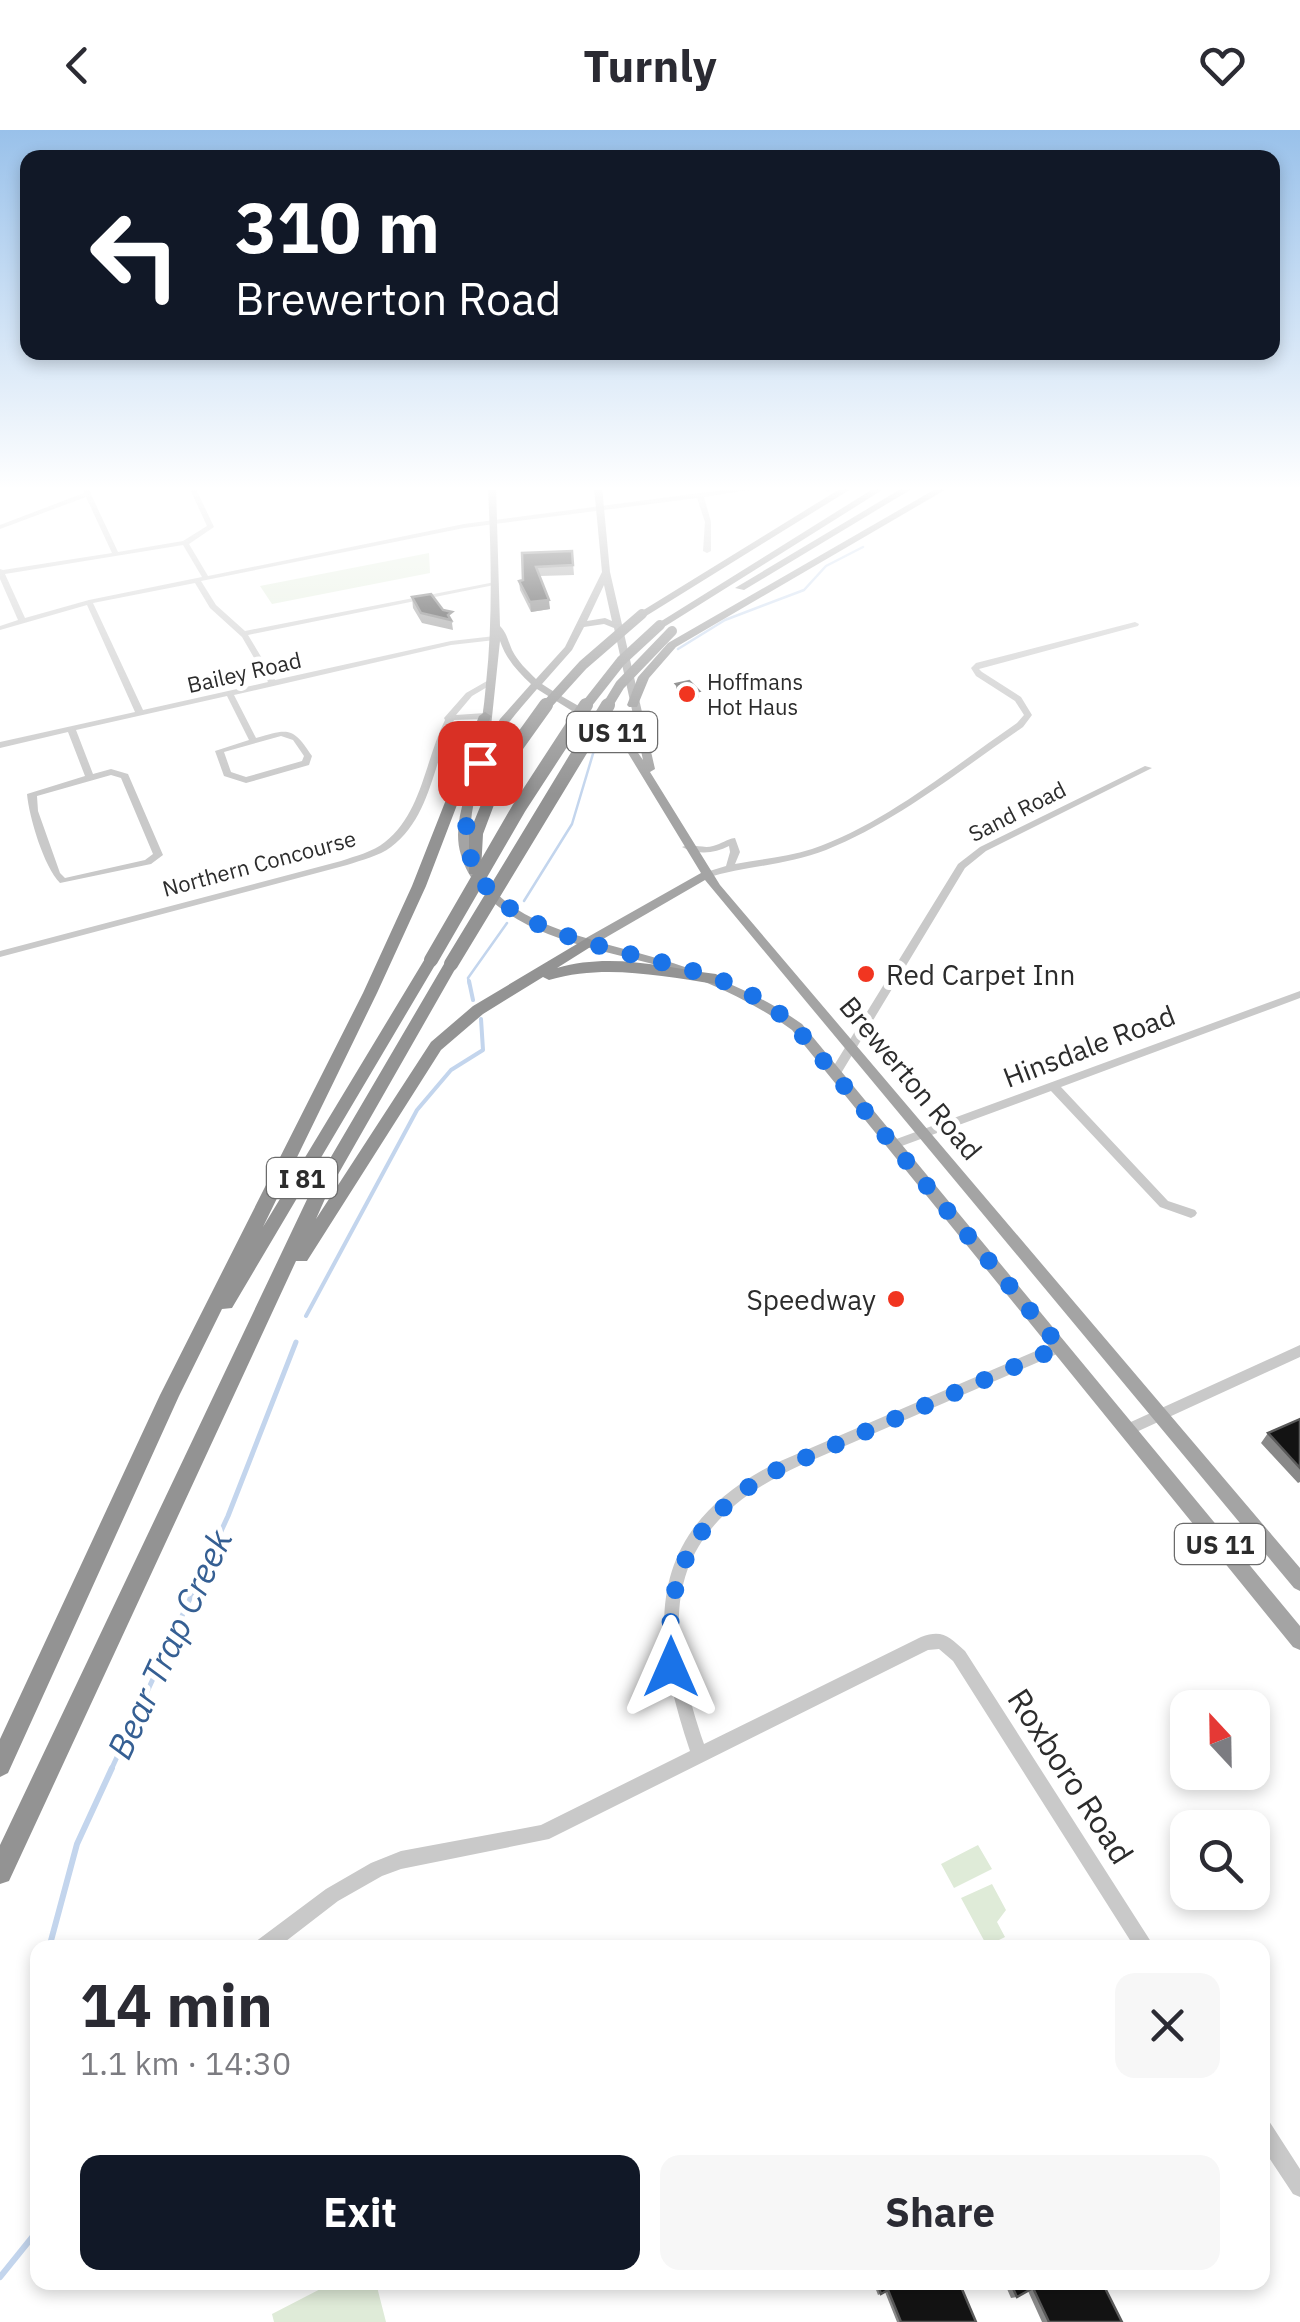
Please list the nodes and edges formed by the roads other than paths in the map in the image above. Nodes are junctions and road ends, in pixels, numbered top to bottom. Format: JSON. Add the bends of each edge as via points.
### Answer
{"nodes":[{"id":1,"x":8,"y":589,"type":"edge"},
{"id":2,"x":150,"y":589,"type":"edge"},
{"id":3,"x":206,"y":589,"type":"edge"},
{"id":4,"x":468,"y":589,"type":"edge"},
{"id":5,"x":495,"y":589,"type":"edge"},
{"id":6,"x":598,"y":589,"type":"edge"},
{"id":7,"x":610,"y":589,"type":"edge"},
{"id":8,"x":682,"y":589,"type":"edge"},
{"id":9,"x":723,"y":589,"type":"edge"},
{"id":10,"x":736,"y":589,"type":"edge"},
{"id":11,"x":768,"y":589,"type":"edge"},
{"id":12,"x":88,"y":602,"type":"junction"},
{"id":13,"x":21,"y":619,"type":"junction"},
{"id":14,"x":583,"y":624,"type":"junction"},
{"id":15,"x":1135,"y":624,"type":"dead end"},
{"id":16,"x":620,"y":627,"type":"junction"},
{"id":17,"x":0,"y":628,"type":"edge"},
{"id":18,"x":666,"y":628,"type":"junction"},
{"id":19,"x":243,"y":634,"type":"junction"},
{"id":20,"x":499,"y":640,"type":"junction"},
{"id":21,"x":490,"y":683,"type":"junction"},
{"id":22,"x":272,"y":684,"type":"junction"},
{"id":23,"x":538,"y":686,"type":"junction"},
{"id":24,"x":229,"y":693,"type":"junction"},
{"id":25,"x":632,"y":706,"type":"junction"},
{"id":26,"x":516,"y":709,"type":"junction"},
{"id":27,"x":140,"y":713,"type":"junction"},
{"id":28,"x":485,"y":716,"type":"junction"},
{"id":29,"x":448,"y":718,"type":"junction"},
{"id":30,"x":588,"y":718,"type":"junction"},
{"id":31,"x":70,"y":729,"type":"junction"},
{"id":32,"x":254,"y":740,"type":"junction"},
{"id":33,"x":0,"y":745,"type":"edge"},
{"id":34,"x":480,"y":763,"type":"junction"},
{"id":35,"x":1148,"y":768,"type":"dead end"},
{"id":36,"x":89,"y":776,"type":"junction"},
{"id":37,"x":468,"y":795,"type":"junction"},
{"id":38,"x":660,"y":802,"type":"junction"},
{"id":39,"x":687,"y":847,"type":"junction"},
{"id":40,"x":730,"y":865,"type":"junction"},
{"id":41,"x":474,"y":870,"type":"junction"},
{"id":42,"x":706,"y":875,"type":"junction"},
{"id":43,"x":419,"y":886,"type":"junction"},
{"id":44,"x":587,"y":943,"type":"junction"},
{"id":45,"x":0,"y":954,"type":"edge"},
{"id":46,"x":716,"y":978,"type":"junction"},
{"id":47,"x":1300,"y":994,"type":"edge"},
{"id":48,"x":502,"y":995,"type":"junction"},
{"id":49,"x":852,"y":1049,"type":"junction"},
{"id":50,"x":836,"y":1072,"type":"junction"},
{"id":51,"x":1053,"y":1086,"type":"junction"},
{"id":52,"x":923,"y":1134,"type":"junction"},
{"id":53,"x":895,"y":1144,"type":"junction"},
{"id":54,"x":1191,"y":1213,"type":"dead end"},
{"id":55,"x":252,"y":1338,"type":"junction"},
{"id":56,"x":1060,"y":1347,"type":"junction"},
{"id":57,"x":1300,"y":1352,"type":"edge"},
{"id":58,"x":170,"y":1396,"type":"junction"},
{"id":59,"x":1159,"y":1415,"type":"junction"},
{"id":60,"x":1127,"y":1430,"type":"junction"},
{"id":61,"x":1300,"y":1582,"type":"edge"},
{"id":62,"x":1300,"y":1642,"type":"edge"},
{"id":63,"x":700,"y":1755,"type":"junction"},
{"id":64,"x":0,"y":1765,"type":"edge"},
{"id":65,"x":0,"y":1872,"type":"edge"},
{"id":66,"x":272,"y":1940,"type":"edge"},
{"id":67,"x":1141,"y":1940,"type":"edge"},
{"id":68,"x":1270,"y":2140,"type":"edge"},
{"id":69,"x":1300,"y":2186,"type":"edge"}],
"edges":[{"from":1,"to":13,"type":"street"},
{"from":2,"to":12,"type":"street"},
{"from":3,"to":19,"type":"street","via":[[213,606]]},
{"from":4,"to":19,"type":"street"},
{"from":5,"to":20,"type":"main road","name":"Brewerton Road","number":"US 11"},
{"from":6,"to":14,"type":"main road"},
{"from":7,"to":16,"type":"main road"},
{"from":8,"to":41,"type":"highway","bridge":true,"via":[[572,672],[522,733],[476,834]]},
{"from":9,"to":18,"type":"highway","number":"I 81"},
{"from":10,"to":18,"type":"highway","number":"I 81"},
{"from":11,"to":25,"type":"highway","via":[[672,645],[644,677]]},
{"from":12,"to":13,"type":"street"},
{"from":12,"to":27,"type":"street"},
{"from":13,"to":17,"type":"street"},
{"from":14,"to":16,"type":"main road"},
{"from":14,"to":23,"type":"main road"},
{"from":15,"to":40,"type":"street","via":[[978,665],[979,674],[1024,705],[1028,715],[1020,725],[895,810],[825,847]]},
{"from":16,"to":25,"type":"main road"},
{"from":18,"to":55,"type":"highway","number":"I 81","bridge":true,"via":[[620,685],[451,964],[320,1191]]},
{"from":18,"to":58,"type":"highway","number":"I 81","bridge":true,"via":[[629,650],[591,694]]},
{"from":19,"to":22,"type":"street"},
{"from":20,"to":21,"type":"main road","name":"Brewerton Road","number":"US 11"},
{"from":20,"to":22,"type":"street","name":"Bailey Road","via":[[452,643]]},
{"from":20,"to":23,"type":"main road","name":"Brewerton Road","number":"US 11"},
{"from":21,"to":28,"type":"main road","name":"Brewerton Road","number":"US 11"},
{"from":21,"to":29,"type":"street"},
{"from":22,"to":24,"type":"street","name":"Bailey Road"},
{"from":23,"to":26,"type":"main road"},
{"from":23,"to":30,"type":"main road","name":"Brewerton Road","number":"US 11"},
{"from":24,"to":27,"type":"street","name":"Bailey Road"},
{"from":24,"to":32,"type":"street"},
{"from":25,"to":38,"type":"main road"},
{"from":26,"to":30,"type":"main road","via":[[553,708]]},
{"from":26,"to":34,"type":"main road"},
{"from":27,"to":31,"type":"street","name":"Bailey Road"},
{"from":28,"to":29,"type":"street"},
{"from":28,"to":34,"type":"main road","name":"Brewerton Road","number":"US 11"},
{"from":28,"to":43,"type":"highway"},
{"from":29,"to":45,"type":"street","name":"Northern Concourse","via":[[411,820],[378,850]]},
{"from":30,"to":38,"type":"main road","name":"Brewerton Road","number":"US 11","via":[[632,751]]},
{"from":31,"to":33,"type":"street","name":"Bailey Road"},
{"from":31,"to":36,"type":"street"},
{"from":32,"to":32,"type":"street","via":[[292,734],[309,758],[296,768],[231,778],[218,751]]},
{"from":34,"to":37,"type":"main road","name":"Brewerton Road","number":"US 11"},
{"from":35,"to":49,"type":"street","name":"Sand Road","via":[[961,866]]},
{"from":36,"to":36,"type":"street","via":[[125,776],[158,855],[63,880],[30,800],[39,789]]},
{"from":37,"to":41,"type":"main road","name":"Brewerton Road","number":"US 11","via":[[464,836]]},
{"from":37,"to":43,"type":"highway"},
{"from":38,"to":39,"type":"main road","name":"Brewerton Road","number":"US 11"},
{"from":39,"to":40,"type":"street","via":[[714,850],[732,840]]},
{"from":39,"to":42,"type":"main road","name":"Brewerton Road","number":"US 11"},
{"from":40,"to":42,"type":"street"},
{"from":41,"to":44,"type":"main road","name":"Brewerton Road","number":"US 11","via":[[508,907]]},
{"from":42,"to":44,"type":"main road"},
{"from":42,"to":49,"type":"main road","name":"Brewerton Road","number":"US 11"},
{"from":43,"to":58,"type":"highway"},
{"from":44,"to":46,"type":"main road","name":"Brewerton Road","number":"US 11"},
{"from":44,"to":48,"type":"highway"},
{"from":46,"to":48,"type":"highway","via":[[626,965],[580,967]]},
{"from":46,"to":50,"type":"main road","name":"Brewerton Road","number":"US 11","via":[[784,1017]]},
{"from":47,"to":51,"type":"street","name":"Hinsdale Road"},
{"from":48,"to":55,"type":"highway","via":[[453,1028],[414,1075]]},
{"from":49,"to":50,"type":"street","name":"Sand Road"},
{"from":49,"to":52,"type":"main road","name":"Brewerton Road","number":"US 11"},
{"from":50,"to":53,"type":"main road","name":"Brewerton Road","number":"US 11"},
{"from":51,"to":52,"type":"street","name":"Hinsdale Road"},
{"from":51,"to":54,"type":"street","via":[[1164,1204]]},
{"from":52,"to":53,"type":"street","name":"Hinsdale Road"},
{"from":52,"to":59,"type":"main road","name":"Brewerton Road","number":"US 11"},
{"from":53,"to":56,"type":"main road","name":"Brewerton Road","number":"US 11"},
{"from":55,"to":65,"type":"highway","number":"I 81"},
{"from":56,"to":60,"type":"main road","name":"Brewerton Road","number":"US 11"},
{"from":56,"to":63,"type":"street","via":[[768,1474],[713,1514],[685,1558],[668,1634],[673,1676]]},
{"from":57,"to":59,"type":"street"},
{"from":58,"to":64,"type":"highway","number":"I 81"},
{"from":59,"to":60,"type":"street"},
{"from":59,"to":61,"type":"main road","name":"Brewerton Road","number":"US 11"},
{"from":60,"to":62,"type":"main road","name":"Brewerton Road","number":"US 11"},
{"from":63,"to":66,"type":"street","via":[[543,1833],[377,1869]]},
{"from":63,"to":67,"type":"street","name":"Roxboro Road","via":[[927,1642],[942,1642],[959,1656]]},
{"from":68,"to":69,"type":"street"}]}
